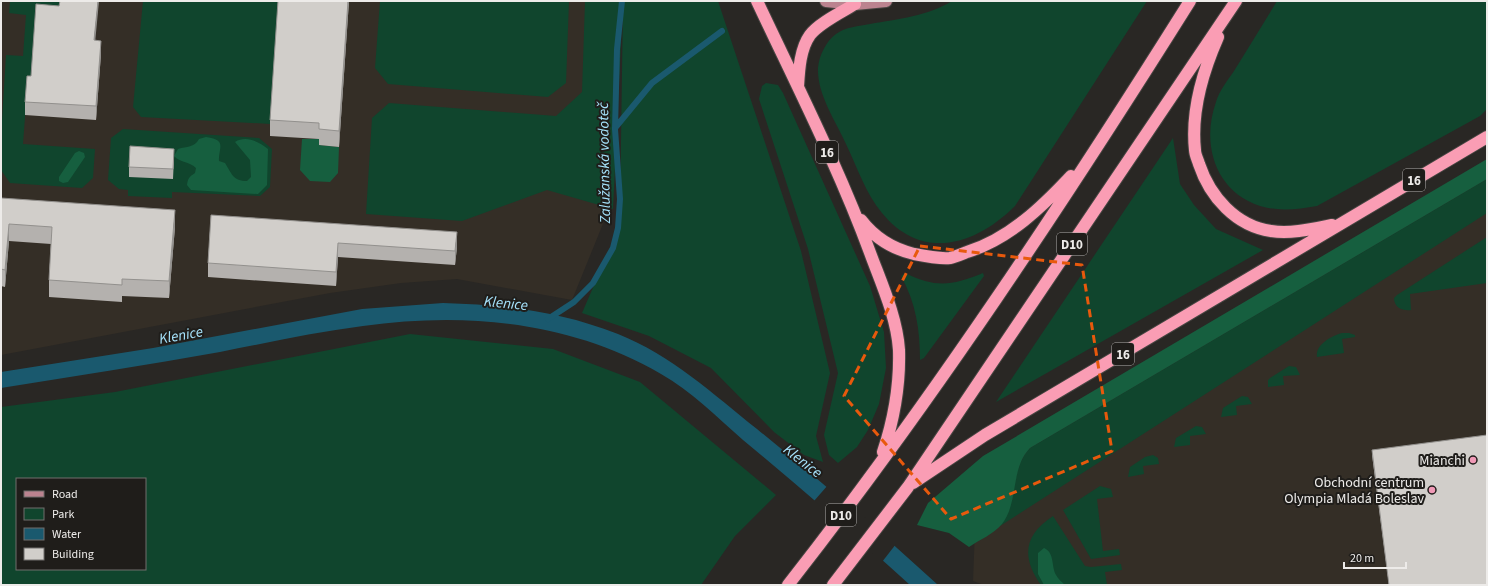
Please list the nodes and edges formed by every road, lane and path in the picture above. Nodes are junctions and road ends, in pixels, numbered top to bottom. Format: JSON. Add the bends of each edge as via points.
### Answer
{"nodes":[{"id":1,"x":757,"y":1,"type":"edge"},
{"id":2,"x":826,"y":1,"type":"edge"},
{"id":3,"x":886,"y":1,"type":"edge"},
{"id":4,"x":1190,"y":1,"type":"edge"},
{"id":5,"x":1236,"y":1,"type":"edge"},
{"id":6,"x":855,"y":4,"type":"junction"},
{"id":7,"x":798,"y":90,"type":"junction"},
{"id":8,"x":1487,"y":137,"type":"edge"},
{"id":9,"x":1097,"y":149,"type":"junction"},
{"id":10,"x":856,"y":213,"type":"junction"},
{"id":11,"x":1341,"y":223,"type":"junction"},
{"id":12,"x":879,"y":464,"type":"junction"},
{"id":13,"x":908,"y":487,"type":"junction"},
{"id":14,"x":788,"y":585,"type":"edge"},
{"id":15,"x":833,"y":585,"type":"edge"}],
"edges":[{"from":1,"to":7,"type":"highway"},
{"from":2,"to":6,"type":"main road"},
{"from":3,"to":6,"type":"main road"},
{"from":4,"to":9,"type":"highway","number":"D10"},
{"from":5,"to":11,"type":"highway","via":[[1214,46],[1199,97],[1195,151],[1203,175],[1231,213],[1251,226],[1272,231],[1300,231]]},
{"from":5,"to":13,"type":"highway","number":"D10"},
{"from":6,"to":7,"type":"highway","via":[[810,35],[800,62]]},
{"from":7,"to":10,"type":"highway","number":"16"},
{"from":8,"to":11,"type":"highway","number":"16"},
{"from":9,"to":10,"type":"highway","via":[[1052,197],[1006,234],[981,248],[950,258],[921,256],[894,248],[873,233]]},
{"from":9,"to":12,"type":"highway","number":"D10"},
{"from":10,"to":12,"type":"highway","via":[[885,293],[898,349],[894,412]]},
{"from":11,"to":13,"type":"highway","number":"16","via":[[985,435]]},
{"from":12,"to":14,"type":"highway","number":"D10"},
{"from":13,"to":15,"type":"highway","number":"D10"}]}
